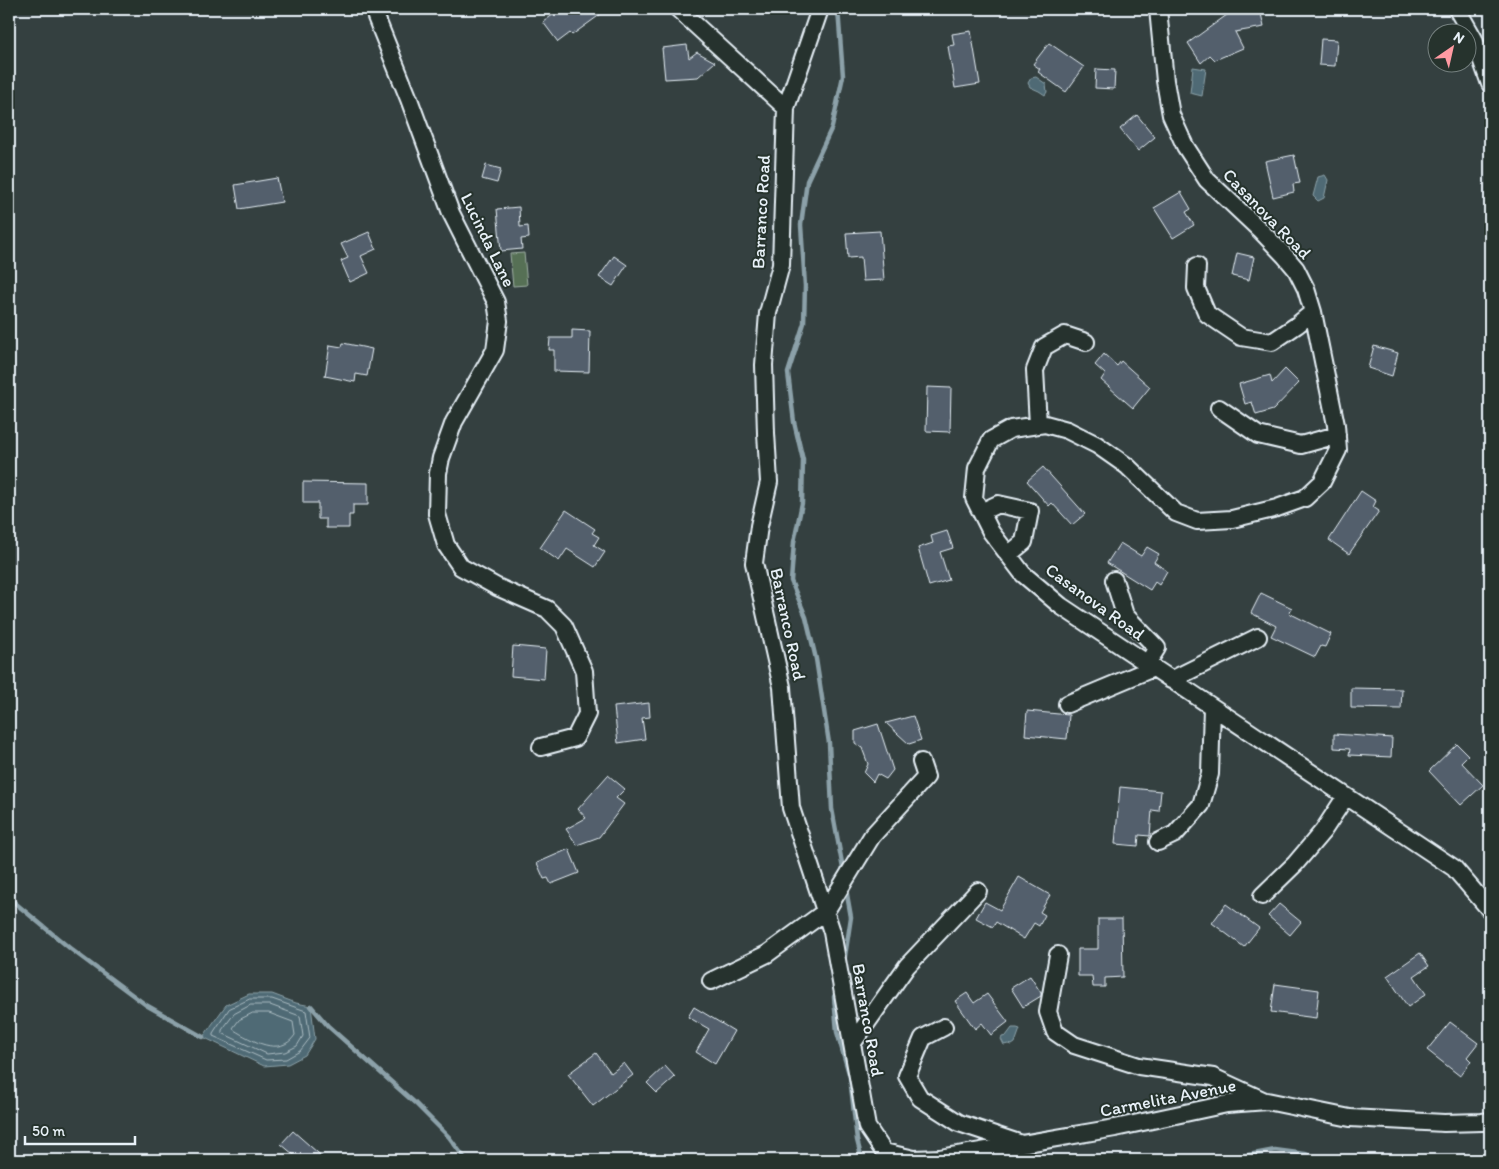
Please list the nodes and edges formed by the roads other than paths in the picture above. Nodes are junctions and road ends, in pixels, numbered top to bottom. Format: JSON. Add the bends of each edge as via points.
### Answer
{"nodes":[{"id":1,"x":376,"y":9,"type":"edge"},
{"id":2,"x":678,"y":9,"type":"edge"},
{"id":3,"x":820,"y":9,"type":"edge"},
{"id":4,"x":1158,"y":9,"type":"edge"},
{"id":5,"x":1456,"y":9,"type":"edge"},
{"id":6,"x":1490,"y":84,"type":"edge"},
{"id":7,"x":786,"y":108,"type":"junction"},
{"id":8,"x":1197,"y":266,"type":"dead end"},
{"id":9,"x":1313,"y":312,"type":"junction"},
{"id":10,"x":1086,"y":342,"type":"dead end"},
{"id":11,"x":1219,"y":408,"type":"dead end"},
{"id":12,"x":1038,"y":425,"type":"junction"},
{"id":13,"x":1337,"y":435,"type":"junction"},
{"id":14,"x":981,"y":512,"type":"junction"},
{"id":15,"x":1008,"y":554,"type":"junction"},
{"id":16,"x":1114,"y":580,"type":"dead end"},
{"id":17,"x":1258,"y":637,"type":"dead end"},
{"id":18,"x":1150,"y":666,"type":"junction"},
{"id":19,"x":1171,"y":680,"type":"junction"},
{"id":20,"x":1068,"y":704,"type":"dead end"},
{"id":21,"x":1212,"y":707,"type":"junction"},
{"id":22,"x":541,"y":747,"type":"dead end"},
{"id":23,"x":922,"y":762,"type":"dead end"},
{"id":24,"x":1346,"y":796,"type":"junction"},
{"id":25,"x":1158,"y":842,"type":"dead end"},
{"id":26,"x":978,"y":891,"type":"dead end"},
{"id":27,"x":1262,"y":896,"type":"dead end"},
{"id":28,"x":1490,"y":910,"type":"edge"},
{"id":29,"x":826,"y":911,"type":"junction"},
{"id":30,"x":1058,"y":955,"type":"dead end"},
{"id":31,"x":710,"y":981,"type":"dead end"},
{"id":32,"x":944,"y":1027,"type":"dead end"},
{"id":33,"x":852,"y":1044,"type":"junction"},
{"id":34,"x":1267,"y":1102,"type":"junction"},
{"id":35,"x":1490,"y":1121,"type":"edge"},
{"id":36,"x":1021,"y":1144,"type":"junction"},
{"id":37,"x":884,"y":1152,"type":"joint"}],
"edges":[{"from":1,"to":22,"type":"street","name":"Lucinda Lane","via":[[376,17],[451,213],[496,302],[499,321],[495,350],[454,422],[441,458],[436,514],[446,545],[461,567],[546,609],[564,626],[584,671],[587,714],[575,738]]},
{"from":2,"to":7,"type":"street"},
{"from":3,"to":7,"type":"street","name":"Barranco Road"},
{"from":4,"to":9,"type":"street","name":"Casanova Road","via":[[1171,115],[1184,146],[1207,180],[1296,269]]},
{"from":5,"to":6,"type":"street","via":[[1474,39]]},
{"from":7,"to":29,"type":"street","name":"Barranco Road","via":[[781,265],[768,313],[764,365],[769,482],[758,526],[754,563],[782,688],[791,808]]},
{"from":8,"to":9,"type":"street","via":[[1196,288],[1207,314],[1241,337],[1272,342]]},
{"from":9,"to":13,"type":"street","name":"Casanova Road"},
{"from":10,"to":12,"type":"street","via":[[1065,335],[1044,347],[1035,370]]},
{"from":11,"to":13,"type":"street","via":[[1258,435],[1301,445]]},
{"from":12,"to":13,"type":"street","name":"Casanova Road","via":[[1068,430],[1097,444],[1127,466],[1176,513],[1197,521],[1232,519],[1305,498],[1322,482],[1338,450]]},
{"from":12,"to":14,"type":"street","name":"Casanova Road","via":[[1011,429],[991,440],[977,468],[974,498]]},
{"from":14,"to":15,"type":"street","name":"Casanova Road"},
{"from":14,"to":15,"type":"street","via":[[998,504],[1030,511],[1024,542]]},
{"from":15,"to":18,"type":"street","name":"Casanova Road","via":[[1023,574],[1060,606]]},
{"from":16,"to":18,"type":"street","via":[[1125,615],[1157,648]]},
{"from":17,"to":19,"type":"street"},
{"from":18,"to":19,"type":"street","name":"Casanova Road"},
{"from":18,"to":20,"type":"street"},
{"from":19,"to":21,"type":"street","name":"Casanova Road"},
{"from":21,"to":24,"type":"street","name":"Casanova Road"},
{"from":21,"to":25,"type":"street","via":[[1210,774],[1201,805],[1175,834]]},
{"from":23,"to":29,"type":"street","via":[[926,777],[872,836]]},
{"from":24,"to":27,"type":"street","via":[[1323,831]]},
{"from":24,"to":28,"type":"street","name":"Casanova Road","via":[[1454,868]]},
{"from":26,"to":33,"type":"street","via":[[907,966]]},
{"from":29,"to":31,"type":"street","via":[[767,954]]},
{"from":29,"to":33,"type":"street","name":"Barranco Road"},
{"from":30,"to":34,"type":"street","via":[[1048,1012],[1055,1032],[1074,1044],[1139,1066],[1214,1077]]},
{"from":32,"to":36,"type":"street","via":[[923,1038],[907,1076],[920,1098],[959,1123]]},
{"from":33,"to":37,"type":"street","name":"Barranco Road","via":[[866,1127]]},
{"from":34,"to":35,"type":"street","name":"Carmelita Avenue","via":[[1350,1118],[1444,1123]]},
{"from":34,"to":36,"type":"street","name":"Carmelita Avenue","via":[[1227,1104]]},
{"from":36,"to":37,"type":"street","name":"Carmelita Avenue","via":[[940,1158],[914,1159]]}]}
